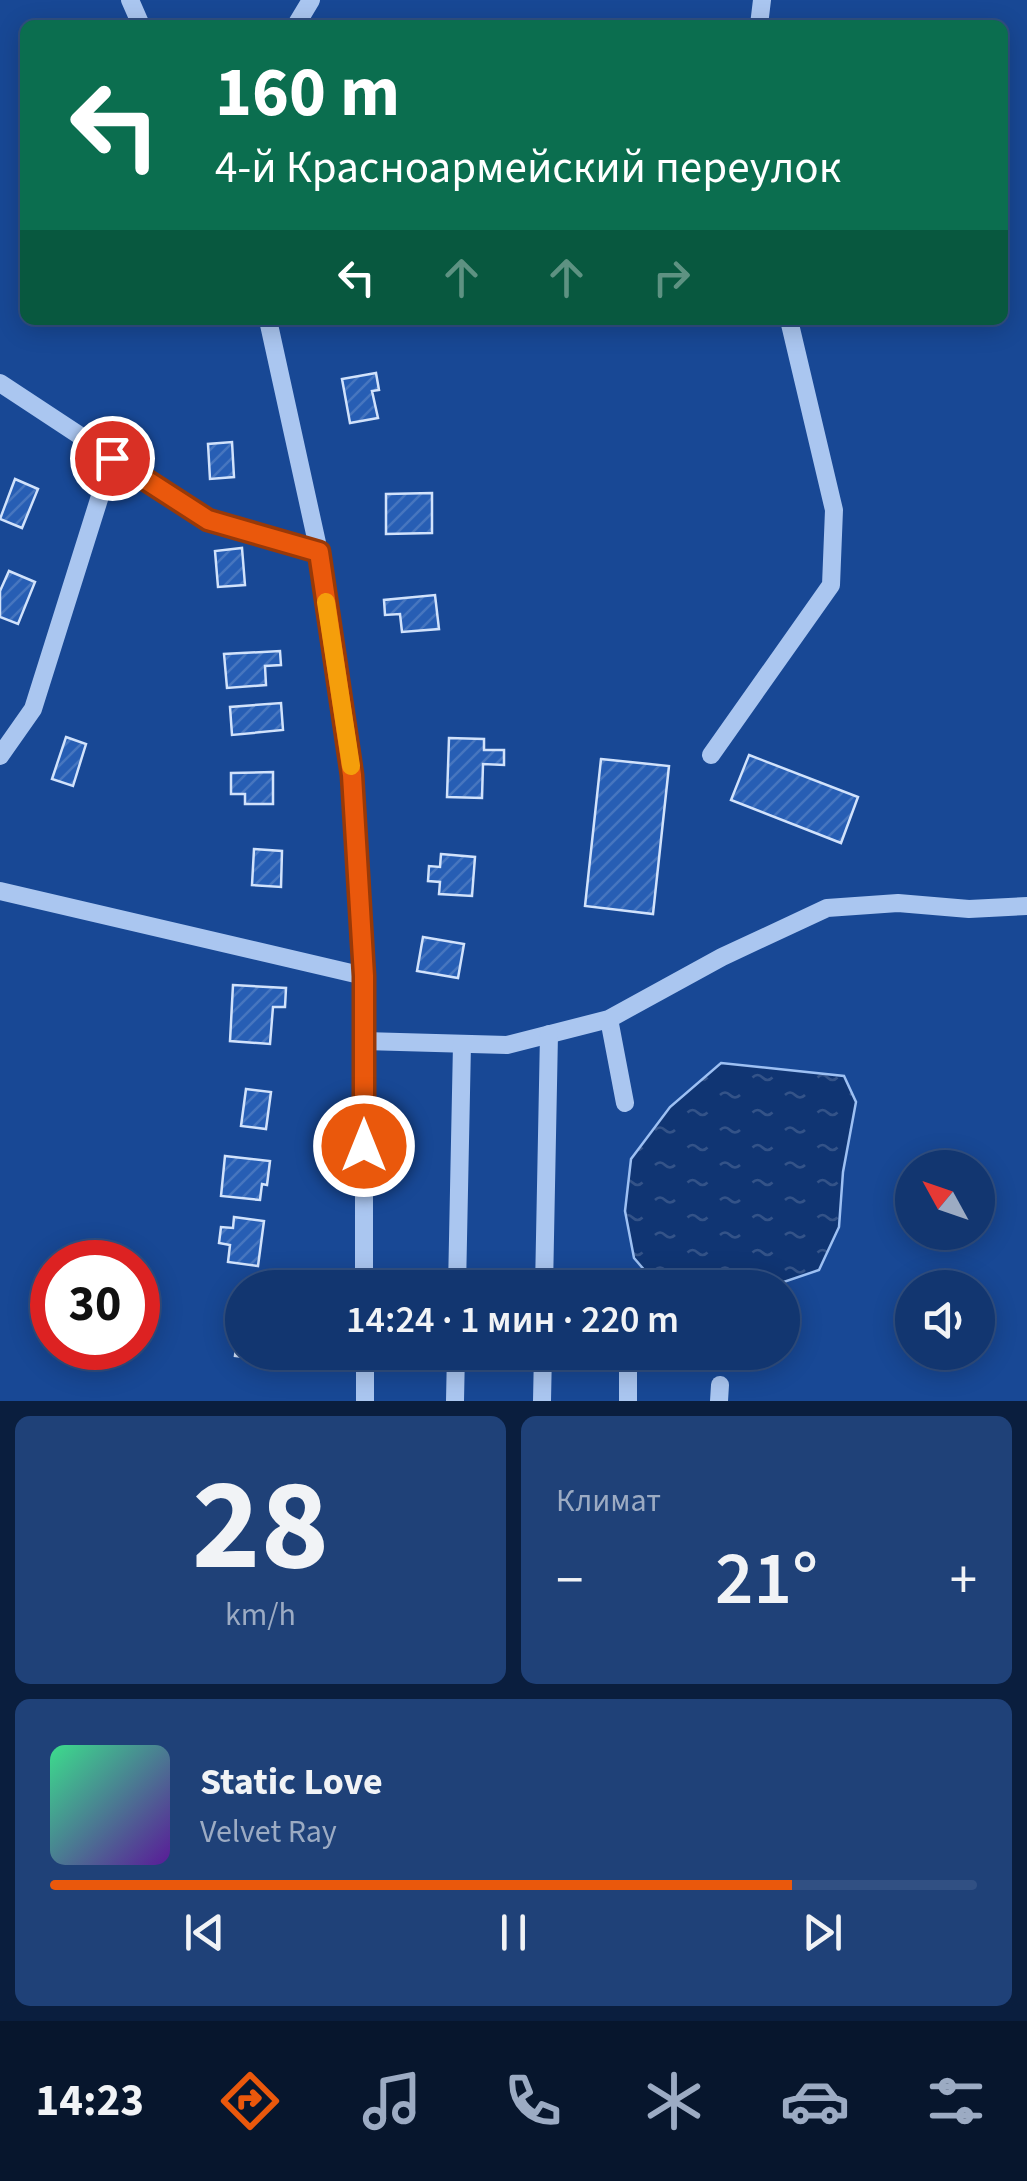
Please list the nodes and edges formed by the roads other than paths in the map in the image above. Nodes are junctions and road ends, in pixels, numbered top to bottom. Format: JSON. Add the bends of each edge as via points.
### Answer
{"nodes":[{"id":1,"x":269,"y":325,"type":"edge"},
{"id":2,"x":790,"y":325,"type":"edge"},
{"id":3,"x":0,"y":384,"type":"edge"},
{"id":4,"x":112,"y":458,"type":"junction"},
{"id":5,"x":319,"y":552,"type":"junction"},
{"id":6,"x":712,"y":755,"type":"dead end"},
{"id":7,"x":0,"y":756,"type":"edge"},
{"id":8,"x":0,"y":891,"type":"edge"},
{"id":9,"x":1027,"y":906,"type":"edge"},
{"id":10,"x":364,"y":976,"type":"junction"},
{"id":11,"x":609,"y":1019,"type":"junction"},
{"id":12,"x":550,"y":1034,"type":"junction"},
{"id":13,"x":364,"y":1041,"type":"junction"},
{"id":14,"x":462,"y":1044,"type":"junction"},
{"id":15,"x":625,"y":1103,"type":"dead end"},
{"id":16,"x":364,"y":1270,"type":"edge"},
{"id":17,"x":457,"y":1270,"type":"edge"},
{"id":18,"x":544,"y":1270,"type":"edge"},
{"id":19,"x":364,"y":1370,"type":"edge"},
{"id":20,"x":456,"y":1370,"type":"edge"},
{"id":21,"x":543,"y":1370,"type":"edge"},
{"id":22,"x":628,"y":1370,"type":"edge"},
{"id":23,"x":365,"y":1401,"type":"edge"},
{"id":24,"x":455,"y":1401,"type":"edge"},
{"id":25,"x":542,"y":1401,"type":"edge"},
{"id":26,"x":628,"y":1401,"type":"edge"}],
"edges":[{"from":1,"to":5,"type":"street"},
{"from":2,"to":6,"type":"street","via":[[834,510],[831,585]]},
{"from":3,"to":4,"type":"street"},
{"from":4,"to":5,"type":"street","via":[[208,520]]},
{"from":4,"to":7,"type":"street","via":[[33,709]]},
{"from":5,"to":10,"type":"street","via":[[352,775]]},
{"from":8,"to":10,"type":"street"},
{"from":9,"to":11,"type":"street","via":[[827,908]]},
{"from":10,"to":13,"type":"street"},
{"from":11,"to":12,"type":"street"},
{"from":11,"to":15,"type":"street"},
{"from":12,"to":14,"type":"street","via":[[507,1046]]},
{"from":12,"to":18,"type":"street"},
{"from":13,"to":14,"type":"street"},
{"from":13,"to":16,"type":"street"},
{"from":14,"to":17,"type":"street"},
{"from":19,"to":23,"type":"street"},
{"from":20,"to":24,"type":"street"},
{"from":21,"to":25,"type":"street"},
{"from":22,"to":26,"type":"street"}]}
